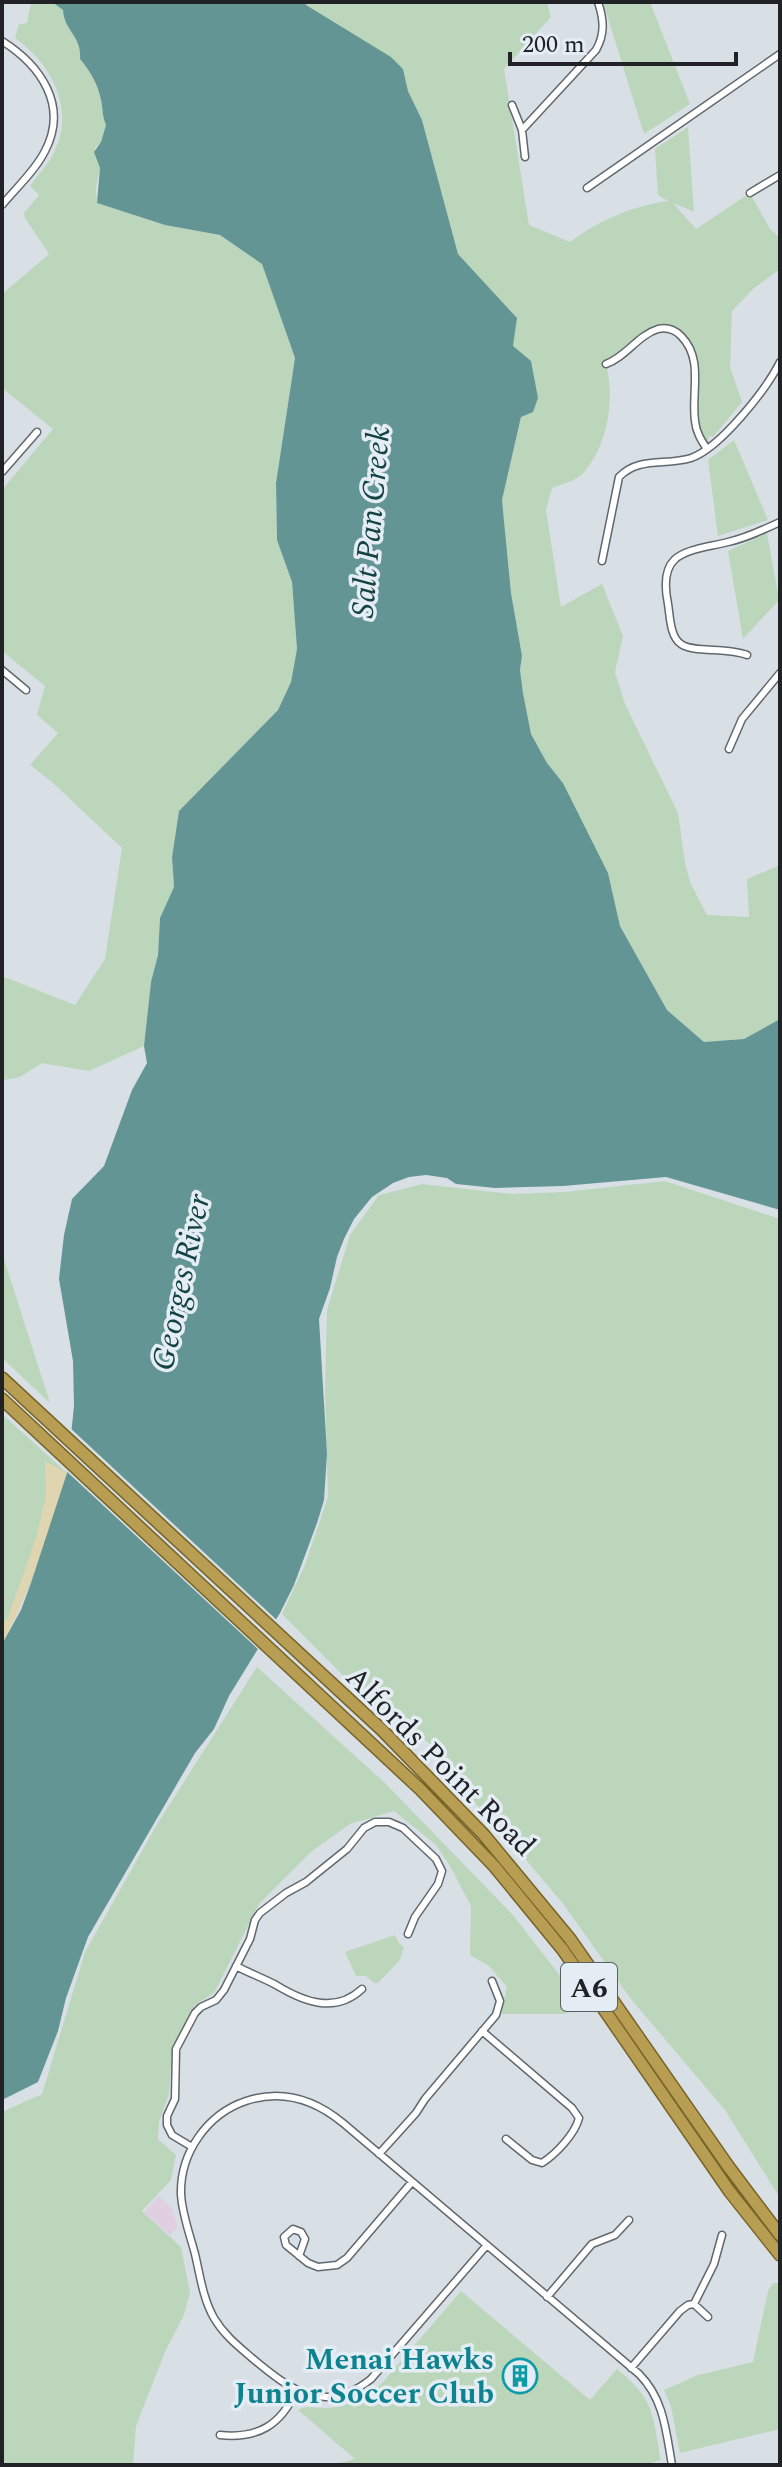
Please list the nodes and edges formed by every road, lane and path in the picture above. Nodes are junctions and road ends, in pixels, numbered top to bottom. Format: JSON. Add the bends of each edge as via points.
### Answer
{"nodes":[{"id":1,"x":598,"y":2,"type":"edge"},
{"id":2,"x":2,"y":41,"type":"edge"},
{"id":3,"x":780,"y":54,"type":"edge"},
{"id":4,"x":512,"y":105,"type":"dead end"},
{"id":5,"x":522,"y":130,"type":"junction"},
{"id":6,"x":525,"y":157,"type":"dead end"},
{"id":7,"x":780,"y":175,"type":"edge"},
{"id":8,"x":587,"y":188,"type":"dead end"},
{"id":9,"x":750,"y":193,"type":"dead end"},
{"id":10,"x":2,"y":205,"type":"edge"},
{"id":11,"x":780,"y":362,"type":"edge"},
{"id":12,"x":606,"y":364,"type":"dead end"},
{"id":13,"x":37,"y":432,"type":"dead end"},
{"id":14,"x":707,"y":449,"type":"junction"},
{"id":15,"x":2,"y":472,"type":"edge"},
{"id":16,"x":780,"y":522,"type":"edge"},
{"id":17,"x":602,"y":561,"type":"dead end"},
{"id":18,"x":747,"y":655,"type":"dead end"},
{"id":19,"x":2,"y":670,"type":"edge"},
{"id":20,"x":780,"y":673,"type":"edge"},
{"id":21,"x":26,"y":690,"type":"dead end"},
{"id":22,"x":729,"y":749,"type":"dead end"},
{"id":23,"x":2,"y":1378,"type":"edge"},
{"id":24,"x":2,"y":1399,"type":"edge"},
{"id":25,"x":408,"y":1934,"type":"dead end"},
{"id":26,"x":236,"y":1966,"type":"junction"},
{"id":27,"x":492,"y":1981,"type":"dead end"},
{"id":28,"x":362,"y":1989,"type":"dead end"},
{"id":29,"x":482,"y":2031,"type":"junction"},
{"id":30,"x":506,"y":2139,"type":"dead end"},
{"id":31,"x":192,"y":2147,"type":"junction"},
{"id":32,"x":379,"y":2154,"type":"junction"},
{"id":33,"x":412,"y":2182,"type":"junction"},
{"id":34,"x":629,"y":2220,"type":"dead end"},
{"id":35,"x":722,"y":2235,"type":"dead end"},
{"id":36,"x":780,"y":2235,"type":"edge"},
{"id":37,"x":487,"y":2245,"type":"junction"},
{"id":38,"x":780,"y":2255,"type":"edge"},
{"id":39,"x":299,"y":2256,"type":"dead end"},
{"id":40,"x":547,"y":2297,"type":"junction"},
{"id":41,"x":694,"y":2304,"type":"junction"},
{"id":42,"x":708,"y":2317,"type":"dead end"},
{"id":43,"x":631,"y":2368,"type":"junction"},
{"id":44,"x":296,"y":2391,"type":"junction"},
{"id":45,"x":220,"y":2435,"type":"dead end"},
{"id":46,"x":672,"y":2465,"type":"edge"}],
"edges":[{"from":1,"to":5,"type":"street","via":[[603,32],[596,50]]},
{"from":2,"to":10,"type":"street","via":[[38,70],[54,112],[46,151]]},
{"from":3,"to":8,"type":"street"},
{"from":4,"to":5,"type":"street"},
{"from":5,"to":6,"type":"street"},
{"from":7,"to":9,"type":"street"},
{"from":11,"to":14,"type":"street"},
{"from":12,"to":14,"type":"street","via":[[654,330],[678,334],[694,362],[695,424]]},
{"from":13,"to":15,"type":"street"},
{"from":14,"to":17,"type":"street","via":[[689,458],[643,463],[623,473]]},
{"from":16,"to":18,"type":"street","via":[[736,540],[686,551],[674,559],[665,577],[679,643]]},
{"from":19,"to":21,"type":"street"},
{"from":20,"to":22,"type":"street","via":[[742,719]]},
{"from":23,"to":36,"type":"highway","name":"Alfords Point Road","number":"A6","via":[[382,1730],[477,1826],[548,1910]]},
{"from":24,"to":38,"type":"highway","name":"Alfords Point Road","number":"A6","via":[[458,1827],[579,1972],[723,2182]]},
{"from":25,"to":26,"type":"street","via":[[438,1884],[441,1867],[403,1828],[380,1821],[364,1828],[342,1853],[260,1913]]},
{"from":26,"to":28,"type":"street","via":[[315,2003],[338,2003]]},
{"from":26,"to":31,"type":"street","via":[[219,1997],[195,2013],[175,2053],[176,2094],[167,2125],[172,2135]]},
{"from":27,"to":29,"type":"street","via":[[499,2006]]},
{"from":29,"to":30,"type":"street","via":[[579,2118],[542,2163]]},
{"from":29,"to":32,"type":"street"},
{"from":31,"to":32,"type":"street","via":[[228,2109],[256,2098],[284,2096],[323,2109]]},
{"from":31,"to":44,"type":"street","via":[[183,2174],[182,2204],[210,2311],[231,2340]]},
{"from":32,"to":33,"type":"street"},
{"from":33,"to":37,"type":"street"},
{"from":33,"to":39,"type":"street","via":[[343,2262],[318,2267]]},
{"from":34,"to":40,"type":"street","via":[[615,2235],[592,2244]]},
{"from":35,"to":41,"type":"street"},
{"from":37,"to":40,"type":"street"},
{"from":37,"to":44,"type":"street","via":[[364,2385],[332,2397]]},
{"from":40,"to":43,"type":"street"},
{"from":41,"to":42,"type":"street"},
{"from":41,"to":43,"type":"street","via":[[680,2311]]},
{"from":43,"to":46,"type":"street","via":[[658,2399]]},
{"from":44,"to":45,"type":"street","via":[[285,2413],[268,2427]]}]}
